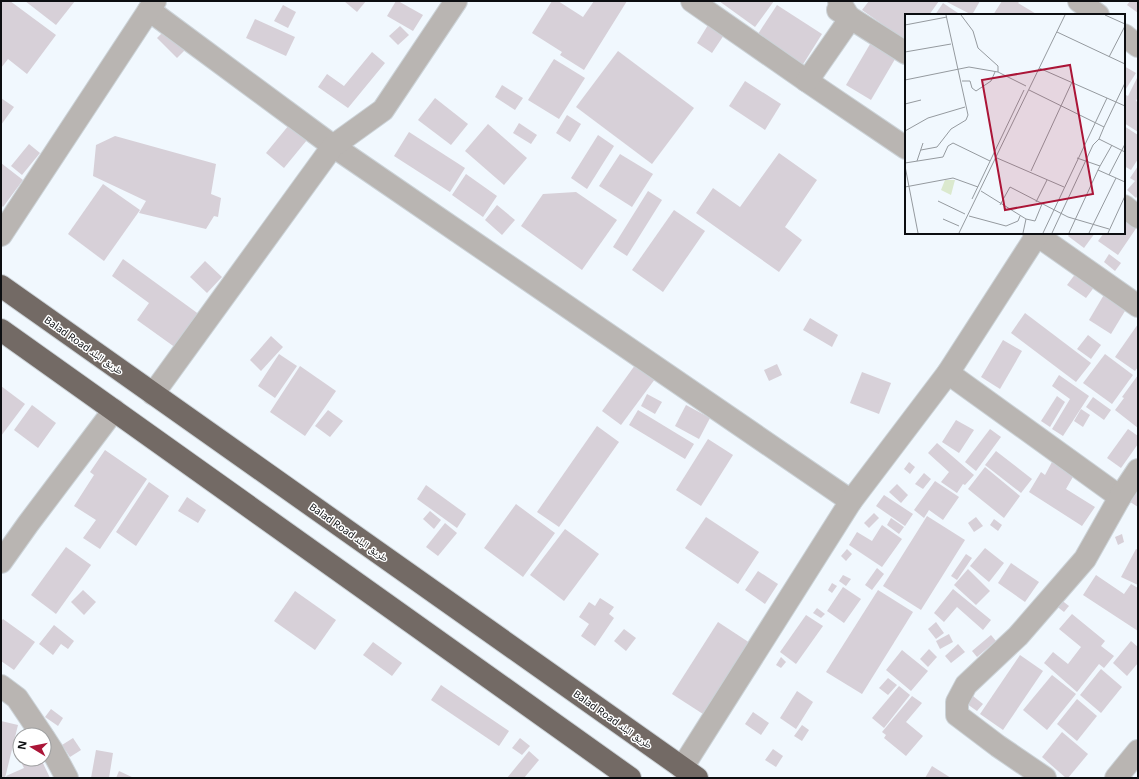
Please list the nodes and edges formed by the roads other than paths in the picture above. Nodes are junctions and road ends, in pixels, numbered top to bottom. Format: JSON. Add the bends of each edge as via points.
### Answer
{"nodes":[{"id":1,"x":456,"y":1,"type":"edge"},
{"id":2,"x":692,"y":1,"type":"edge"},
{"id":3,"x":826,"y":1,"type":"edge"},
{"id":4,"x":1079,"y":1,"type":"edge"},
{"id":5,"x":152,"y":5,"type":"edge"},
{"id":6,"x":844,"y":10,"type":"edge"},
{"id":7,"x":1097,"y":14,"type":"edge"},
{"id":8,"x":1125,"y":36,"type":"edge"},
{"id":9,"x":1138,"y":46,"type":"edge"},
{"id":10,"x":905,"y":52,"type":"edge"},
{"id":11,"x":807,"y":81,"type":"junction"},
{"id":12,"x":333,"y":146,"type":"junction"},
{"id":13,"x":905,"y":147,"type":"edge"},
{"id":14,"x":1125,"y":207,"type":"edge"},
{"id":15,"x":1138,"y":217,"type":"edge"},
{"id":16,"x":1036,"y":234,"type":"edge"},
{"id":17,"x":1,"y":235,"type":"edge"},
{"id":18,"x":1,"y":286,"type":"edge"},
{"id":19,"x":1138,"y":306,"type":"edge"},
{"id":20,"x":1,"y":330,"type":"edge"},
{"id":21,"x":948,"y":373,"type":"junction"},
{"id":22,"x":153,"y":394,"type":"junction"},
{"id":23,"x":114,"y":410,"type":"junction"},
{"id":24,"x":1138,"y":470,"type":"edge"},
{"id":25,"x":1120,"y":497,"type":"junction"},
{"id":26,"x":851,"y":500,"type":"junction"},
{"id":27,"x":1,"y":562,"type":"edge"},
{"id":28,"x":1,"y":686,"type":"edge"},
{"id":29,"x":36,"y":727,"type":"edge"},
{"id":30,"x":52,"y":750,"type":"edge"},
{"id":31,"x":1138,"y":751,"type":"edge"},
{"id":32,"x":689,"y":773,"type":"edge"},
{"id":33,"x":67,"y":778,"type":"edge"},
{"id":34,"x":630,"y":778,"type":"edge"},
{"id":35,"x":1045,"y":778,"type":"edge"},
{"id":36,"x":1116,"y":778,"type":"edge"}],
"edges":[{"from":1,"to":12,"type":"street","via":[[383,110]]},
{"from":2,"to":11,"type":"street"},
{"from":3,"to":6,"type":"street"},
{"from":4,"to":7,"type":"street"},
{"from":5,"to":12,"type":"street"},
{"from":5,"to":17,"type":"street"},
{"from":6,"to":10,"type":"street"},
{"from":6,"to":11,"type":"street"},
{"from":8,"to":9,"type":"street"},
{"from":11,"to":13,"type":"street"},
{"from":12,"to":22,"type":"street"},
{"from":12,"to":26,"type":"street"},
{"from":14,"to":15,"type":"street"},
{"from":16,"to":19,"type":"street"},
{"from":16,"to":21,"type":"street"},
{"from":18,"to":22,"type":"highway","name":"Balad Road طريق البلد"},
{"from":20,"to":23,"type":"highway"},
{"from":21,"to":25,"type":"street"},
{"from":21,"to":26,"type":"street"},
{"from":22,"to":32,"type":"highway","name":"Balad Road طريق البلد"},
{"from":23,"to":27,"type":"street"},
{"from":23,"to":34,"type":"highway"},
{"from":24,"to":25,"type":"street"},
{"from":25,"to":35,"type":"street","via":[[1085,559],[1018,636],[966,685],[957,702],[957,715]]},
{"from":26,"to":32,"type":"street"},
{"from":28,"to":29,"type":"street","via":[[16,698]]},
{"from":30,"to":33,"type":"street"},
{"from":31,"to":36,"type":"street"}]}
